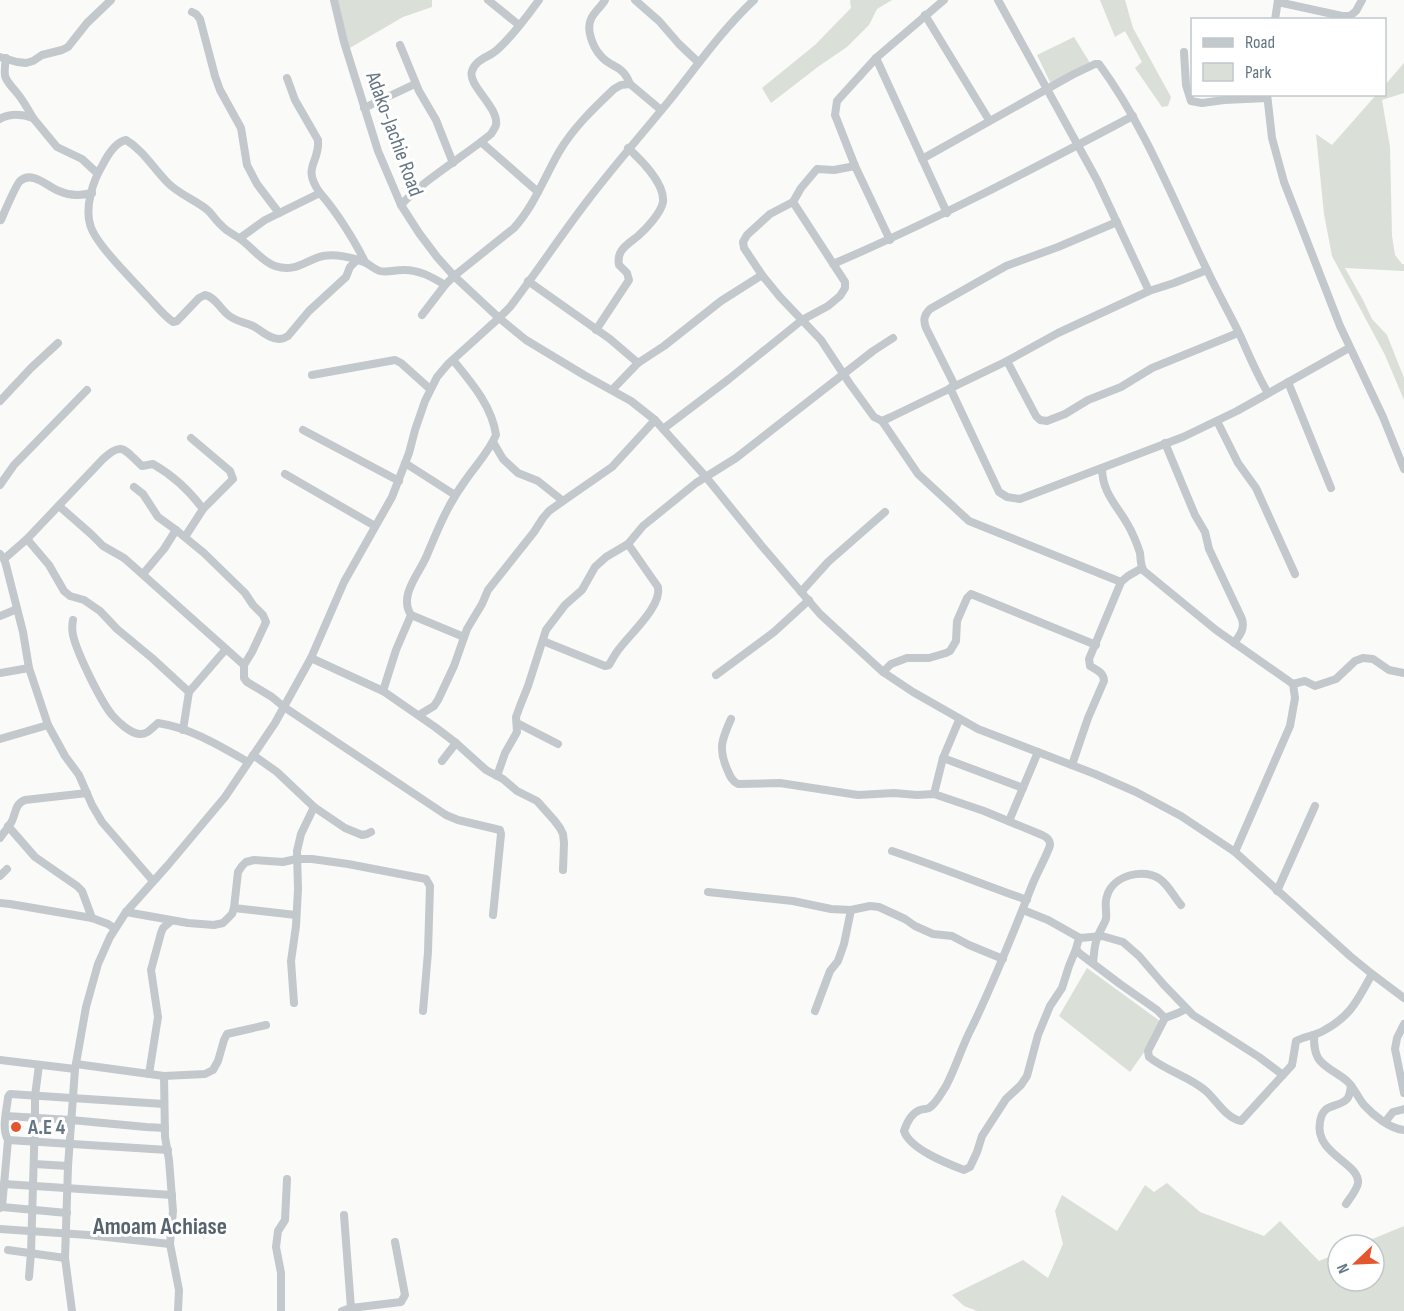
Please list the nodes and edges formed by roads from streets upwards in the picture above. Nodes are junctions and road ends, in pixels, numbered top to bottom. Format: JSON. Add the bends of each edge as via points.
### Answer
{"nodes":[{"id":1,"x":111,"y":0,"type":"edge"},
{"id":2,"x":334,"y":0,"type":"edge"},
{"id":3,"x":488,"y":0,"type":"edge"},
{"id":4,"x":539,"y":0,"type":"edge"},
{"id":5,"x":605,"y":0,"type":"edge"},
{"id":6,"x":635,"y":0,"type":"edge"},
{"id":7,"x":739,"y":0,"type":"edge"},
{"id":8,"x":754,"y":0,"type":"edge"},
{"id":9,"x":944,"y":0,"type":"edge"},
{"id":10,"x":998,"y":0,"type":"edge"},
{"id":11,"x":1362,"y":0,"type":"edge"},
{"id":12,"x":1278,"y":1,"type":"edge"},
{"id":13,"x":746,"y":7,"type":"junction"},
{"id":14,"x":192,"y":12,"type":"dead end"},
{"id":15,"x":925,"y":15,"type":"junction"},
{"id":16,"x":1275,"y":18,"type":"edge"},
{"id":17,"x":519,"y":25,"type":"junction"},
{"id":18,"x":400,"y":45,"type":"dead end"},
{"id":19,"x":1184,"y":52,"type":"dead end"},
{"id":20,"x":3,"y":57,"type":"edge"},
{"id":21,"x":876,"y":58,"type":"junction"},
{"id":22,"x":698,"y":62,"type":"junction"},
{"id":23,"x":286,"y":78,"type":"dead end"},
{"id":24,"x":415,"y":84,"type":"junction"},
{"id":25,"x":630,"y":84,"type":"junction"},
{"id":26,"x":1047,"y":89,"type":"junction"},
{"id":27,"x":1267,"y":96,"type":"edge"},
{"id":28,"x":364,"y":108,"type":"junction"},
{"id":29,"x":661,"y":110,"type":"junction"},
{"id":30,"x":1133,"y":116,"type":"junction"},
{"id":31,"x":33,"y":118,"type":"junction"},
{"id":32,"x":0,"y":119,"type":"edge"},
{"id":33,"x":989,"y":120,"type":"junction"},
{"id":34,"x":481,"y":142,"type":"junction"},
{"id":35,"x":1078,"y":145,"type":"junction"},
{"id":36,"x":628,"y":148,"type":"junction"},
{"id":37,"x":922,"y":159,"type":"junction"},
{"id":38,"x":453,"y":163,"type":"junction"},
{"id":39,"x":855,"y":166,"type":"junction"},
{"id":40,"x":97,"y":173,"type":"junction"},
{"id":41,"x":538,"y":192,"type":"junction"},
{"id":42,"x":92,"y":193,"type":"junction"},
{"id":43,"x":320,"y":193,"type":"junction"},
{"id":44,"x":793,"y":202,"type":"junction"},
{"id":45,"x":401,"y":205,"type":"junction"},
{"id":46,"x":279,"y":213,"type":"junction"},
{"id":47,"x":947,"y":213,"type":"junction"},
{"id":48,"x":1,"y":220,"type":"edge"},
{"id":49,"x":1117,"y":222,"type":"junction"},
{"id":50,"x":240,"y":238,"type":"junction"},
{"id":51,"x":890,"y":240,"type":"junction"},
{"id":52,"x":361,"y":261,"type":"junction"},
{"id":53,"x":833,"y":264,"type":"junction"},
{"id":54,"x":1207,"y":270,"type":"junction"},
{"id":55,"x":762,"y":275,"type":"junction"},
{"id":56,"x":454,"y":276,"type":"junction"},
{"id":57,"x":528,"y":281,"type":"junction"},
{"id":58,"x":445,"y":285,"type":"junction"},
{"id":59,"x":1149,"y":291,"type":"junction"},
{"id":60,"x":422,"y":315,"type":"dead end"},
{"id":61,"x":499,"y":318,"type":"junction"},
{"id":62,"x":802,"y":320,"type":"junction"},
{"id":63,"x":596,"y":330,"type":"junction"},
{"id":64,"x":1238,"y":333,"type":"junction"},
{"id":65,"x":893,"y":338,"type":"dead end"},
{"id":66,"x":58,"y":343,"type":"dead end"},
{"id":67,"x":1350,"y":348,"type":"junction"},
{"id":68,"x":453,"y":360,"type":"junction"},
{"id":69,"x":1007,"y":361,"type":"junction"},
{"id":70,"x":638,"y":363,"type":"junction"},
{"id":71,"x":312,"y":375,"type":"dead end"},
{"id":72,"x":844,"y":375,"type":"junction"},
{"id":73,"x":1288,"y":382,"type":"junction"},
{"id":74,"x":953,"y":387,"type":"junction"},
{"id":75,"x":430,"y":389,"type":"junction"},
{"id":76,"x":87,"y":390,"type":"dead end"},
{"id":77,"x":612,"y":390,"type":"junction"},
{"id":78,"x":1268,"y":393,"type":"junction"},
{"id":79,"x":0,"y":401,"type":"edge"},
{"id":80,"x":655,"y":420,"type":"junction"},
{"id":81,"x":882,"y":421,"type":"junction"},
{"id":82,"x":1216,"y":421,"type":"junction"},
{"id":83,"x":663,"y":429,"type":"junction"},
{"id":84,"x":303,"y":430,"type":"dead end"},
{"id":85,"x":191,"y":438,"type":"dead end"},
{"id":86,"x":493,"y":442,"type":"junction"},
{"id":87,"x":1165,"y":443,"type":"junction"},
{"id":88,"x":405,"y":463,"type":"junction"},
{"id":89,"x":1102,"y":468,"type":"junction"},
{"id":90,"x":1404,"y":469,"type":"edge"},
{"id":91,"x":285,"y":474,"type":"dead end"},
{"id":92,"x":706,"y":477,"type":"junction"},
{"id":93,"x":399,"y":481,"type":"junction"},
{"id":94,"x":0,"y":485,"type":"edge"},
{"id":95,"x":134,"y":487,"type":"dead end"},
{"id":96,"x":1331,"y":488,"type":"dead end"},
{"id":97,"x":455,"y":495,"type":"junction"},
{"id":98,"x":562,"y":501,"type":"junction"},
{"id":99,"x":59,"y":506,"type":"junction"},
{"id":100,"x":203,"y":509,"type":"junction"},
{"id":101,"x":885,"y":512,"type":"dead end"},
{"id":102,"x":375,"y":526,"type":"junction"},
{"id":103,"x":176,"y":530,"type":"junction"},
{"id":104,"x":185,"y":537,"type":"junction"},
{"id":105,"x":27,"y":539,"type":"junction"},
{"id":106,"x":628,"y":544,"type":"junction"},
{"id":107,"x":2,"y":556,"type":"edge"},
{"id":108,"x":1142,"y":568,"type":"junction"},
{"id":109,"x":143,"y":574,"type":"junction"},
{"id":110,"x":1295,"y":574,"type":"dead end"},
{"id":111,"x":1121,"y":582,"type":"junction"},
{"id":112,"x":801,"y":592,"type":"junction"},
{"id":113,"x":809,"y":600,"type":"junction"},
{"id":114,"x":17,"y":609,"type":"junction"},
{"id":115,"x":0,"y":615,"type":"edge"},
{"id":116,"x":411,"y":615,"type":"junction"},
{"id":117,"x":72,"y":620,"type":"dead end"},
{"id":118,"x":464,"y":638,"type":"junction"},
{"id":119,"x":543,"y":641,"type":"junction"},
{"id":120,"x":1234,"y":643,"type":"junction"},
{"id":121,"x":1096,"y":645,"type":"junction"},
{"id":122,"x":226,"y":649,"type":"junction"},
{"id":123,"x":311,"y":658,"type":"junction"},
{"id":124,"x":244,"y":665,"type":"junction"},
{"id":125,"x":29,"y":668,"type":"junction"},
{"id":126,"x":883,"y":672,"type":"junction"},
{"id":127,"x":0,"y":673,"type":"edge"},
{"id":128,"x":1404,"y":673,"type":"edge"},
{"id":129,"x":716,"y":675,"type":"dead end"},
{"id":130,"x":1293,"y":684,"type":"junction"},
{"id":131,"x":383,"y":691,"type":"junction"},
{"id":132,"x":189,"y":693,"type":"junction"},
{"id":133,"x":284,"y":707,"type":"junction"},
{"id":134,"x":418,"y":716,"type":"junction"},
{"id":135,"x":731,"y":719,"type":"dead end"},
{"id":136,"x":959,"y":720,"type":"junction"},
{"id":137,"x":517,"y":723,"type":"junction"},
{"id":138,"x":48,"y":725,"type":"junction"},
{"id":139,"x":183,"y":730,"type":"junction"},
{"id":140,"x":0,"y":739,"type":"edge"},
{"id":141,"x":456,"y":743,"type":"junction"},
{"id":142,"x":558,"y":744,"type":"dead end"},
{"id":143,"x":1038,"y":752,"type":"junction"},
{"id":144,"x":254,"y":754,"type":"junction"},
{"id":145,"x":943,"y":758,"type":"junction"},
{"id":146,"x":442,"y":761,"type":"dead end"},
{"id":147,"x":248,"y":762,"type":"junction"},
{"id":148,"x":1072,"y":765,"type":"junction"},
{"id":149,"x":498,"y":776,"type":"junction"},
{"id":150,"x":1023,"y":788,"type":"junction"},
{"id":151,"x":87,"y":793,"type":"junction"},
{"id":152,"x":934,"y":794,"type":"junction"},
{"id":153,"x":1315,"y":806,"type":"dead end"},
{"id":154,"x":314,"y":807,"type":"junction"},
{"id":155,"x":1009,"y":821,"type":"junction"},
{"id":156,"x":8,"y":826,"type":"junction"},
{"id":157,"x":371,"y":832,"type":"dead end"},
{"id":158,"x":0,"y":838,"type":"edge"},
{"id":159,"x":892,"y":851,"type":"dead end"},
{"id":160,"x":1235,"y":852,"type":"junction"},
{"id":161,"x":296,"y":859,"type":"junction"},
{"id":162,"x":7,"y":869,"type":"dead end"},
{"id":163,"x":563,"y":870,"type":"dead end"},
{"id":164,"x":0,"y":876,"type":"edge"},
{"id":165,"x":153,"y":881,"type":"junction"},
{"id":166,"x":1277,"y":891,"type":"junction"},
{"id":167,"x":708,"y":892,"type":"dead end"},
{"id":168,"x":1027,"y":900,"type":"junction"},
{"id":169,"x":0,"y":903,"type":"edge"},
{"id":170,"x":1180,"y":905,"type":"dead end"},
{"id":171,"x":234,"y":908,"type":"junction"},
{"id":172,"x":851,"y":910,"type":"junction"},
{"id":173,"x":1023,"y":910,"type":"junction"},
{"id":174,"x":126,"y":912,"type":"junction"},
{"id":175,"x":296,"y":915,"type":"junction"},
{"id":176,"x":493,"y":915,"type":"dead end"},
{"id":177,"x":92,"y":918,"type":"junction"},
{"id":178,"x":171,"y":921,"type":"junction"},
{"id":179,"x":114,"y":928,"type":"junction"},
{"id":180,"x":1098,"y":936,"type":"junction"},
{"id":181,"x":1079,"y":938,"type":"junction"},
{"id":182,"x":1076,"y":949,"type":"junction"},
{"id":183,"x":1003,"y":958,"type":"junction"},
{"id":184,"x":1093,"y":963,"type":"junction"},
{"id":185,"x":1372,"y":974,"type":"junction"},
{"id":186,"x":1404,"y":998,"type":"edge"},
{"id":187,"x":294,"y":1003,"type":"dead end"},
{"id":188,"x":1185,"y":1009,"type":"junction"},
{"id":189,"x":423,"y":1011,"type":"dead end"},
{"id":190,"x":815,"y":1011,"type":"dead end"},
{"id":191,"x":1165,"y":1018,"type":"junction"},
{"id":192,"x":1404,"y":1024,"type":"edge"},
{"id":193,"x":266,"y":1025,"type":"dead end"},
{"id":194,"x":1314,"y":1035,"type":"junction"},
{"id":195,"x":0,"y":1060,"type":"edge"},
{"id":196,"x":39,"y":1065,"type":"junction"},
{"id":197,"x":75,"y":1066,"type":"junction"},
{"id":198,"x":149,"y":1074,"type":"junction"},
{"id":199,"x":1283,"y":1075,"type":"junction"},
{"id":200,"x":164,"y":1076,"type":"junction"},
{"id":201,"x":1351,"y":1086,"type":"junction"},
{"id":202,"x":1404,"y":1093,"type":"edge"},
{"id":203,"x":35,"y":1096,"type":"junction"},
{"id":204,"x":74,"y":1099,"type":"junction"},
{"id":205,"x":164,"y":1104,"type":"junction"},
{"id":206,"x":1404,"y":1109,"type":"edge"},
{"id":207,"x":6,"y":1116,"type":"junction"},
{"id":208,"x":35,"y":1118,"type":"junction"},
{"id":209,"x":71,"y":1120,"type":"junction"},
{"id":210,"x":1385,"y":1122,"type":"junction"},
{"id":211,"x":165,"y":1128,"type":"junction"},
{"id":212,"x":1404,"y":1130,"type":"edge"},
{"id":213,"x":8,"y":1140,"type":"junction"},
{"id":214,"x":34,"y":1141,"type":"junction"},
{"id":215,"x":69,"y":1143,"type":"junction"},
{"id":216,"x":168,"y":1150,"type":"junction"},
{"id":217,"x":34,"y":1164,"type":"junction"},
{"id":218,"x":68,"y":1166,"type":"junction"},
{"id":219,"x":286,"y":1179,"type":"dead end"},
{"id":220,"x":4,"y":1184,"type":"junction"},
{"id":221,"x":34,"y":1185,"type":"junction"},
{"id":222,"x":68,"y":1188,"type":"junction"},
{"id":223,"x":172,"y":1195,"type":"junction"},
{"id":224,"x":1346,"y":1203,"type":"dead end"},
{"id":225,"x":1,"y":1208,"type":"edge"},
{"id":226,"x":33,"y":1210,"type":"junction"},
{"id":227,"x":67,"y":1213,"type":"junction"},
{"id":228,"x":344,"y":1215,"type":"dead end"},
{"id":229,"x":0,"y":1229,"type":"edge"},
{"id":230,"x":32,"y":1230,"type":"junction"},
{"id":231,"x":66,"y":1233,"type":"junction"},
{"id":232,"x":395,"y":1242,"type":"dead end"},
{"id":233,"x":171,"y":1244,"type":"junction"},
{"id":234,"x":8,"y":1250,"type":"dead end"},
{"id":235,"x":32,"y":1253,"type":"junction"},
{"id":236,"x":65,"y":1258,"type":"junction"},
{"id":237,"x":29,"y":1277,"type":"dead end"},
{"id":238,"x":346,"y":1310,"type":"edge"},
{"id":239,"x":72,"y":1311,"type":"edge"},
{"id":240,"x":178,"y":1311,"type":"edge"},
{"id":241,"x":281,"y":1311,"type":"edge"}],
"edges":[{"from":1,"to":20,"type":"street","via":[[62,50],[26,63]]},
{"from":2,"to":28,"type":"street","name":"Adako-Jachie Road"},
{"from":3,"to":17,"type":"street"},
{"from":4,"to":17,"type":"street"},
{"from":5,"to":25,"type":"street","via":[[589,23],[591,37],[600,56],[621,69]]},
{"from":6,"to":22,"type":"street"},
{"from":7,"to":13,"type":"street"},
{"from":8,"to":13,"type":"street"},
{"from":9,"to":15,"type":"street"},
{"from":10,"to":26,"type":"street"},
{"from":11,"to":12,"type":"street","via":[[1350,16]]},
{"from":12,"to":16,"type":"street"},
{"from":13,"to":22,"type":"street"},
{"from":14,"to":46,"type":"street","via":[[200,19],[214,76],[241,128],[247,165]]},
{"from":15,"to":21,"type":"street"},
{"from":15,"to":33,"type":"street"},
{"from":17,"to":34,"type":"street","via":[[472,70],[496,125]]},
{"from":18,"to":24,"type":"street"},
{"from":19,"to":27,"type":"street","via":[[1191,101]]},
{"from":20,"to":31,"type":"street","via":[[5,81]]},
{"from":21,"to":37,"type":"street"},
{"from":21,"to":39,"type":"street","via":[[835,108]]},
{"from":22,"to":29,"type":"street"},
{"from":23,"to":43,"type":"street","via":[[318,141],[311,172]]},
{"from":24,"to":28,"type":"street"},
{"from":24,"to":38,"type":"street","via":[[436,120]]},
{"from":25,"to":29,"type":"street"},
{"from":25,"to":41,"type":"street","via":[[614,89],[578,126],[559,151]]},
{"from":26,"to":30,"type":"street","via":[[1099,64]]},
{"from":26,"to":33,"type":"street"},
{"from":26,"to":35,"type":"street"},
{"from":27,"to":67,"type":"street","via":[[1279,167]]},
{"from":28,"to":45,"type":"street","name":"Adako-Jachie Road"},
{"from":29,"to":36,"type":"street"},
{"from":30,"to":35,"type":"street"},
{"from":30,"to":54,"type":"street"},
{"from":31,"to":32,"type":"street","via":[[8,115]]},
{"from":31,"to":40,"type":"street","via":[[57,147],[82,159]]},
{"from":33,"to":37,"type":"street"},
{"from":34,"to":38,"type":"street"},
{"from":34,"to":41,"type":"street"},
{"from":35,"to":47,"type":"street"},
{"from":35,"to":49,"type":"street"},
{"from":36,"to":57,"type":"street"},
{"from":36,"to":63,"type":"street","via":[[648,167],[663,203],[645,230],[619,255],[619,265],[629,280]]},
{"from":37,"to":47,"type":"street"},
{"from":38,"to":45,"type":"street"},
{"from":39,"to":44,"type":"street","via":[[816,169]]},
{"from":39,"to":51,"type":"street"},
{"from":40,"to":42,"type":"street"},
{"from":40,"to":50,"type":"street","via":[[120,141],[126,140],[175,189],[208,210],[225,230]]},
{"from":41,"to":56,"type":"street","via":[[514,228]]},
{"from":42,"to":48,"type":"street","via":[[69,194],[26,178],[19,182]]},
{"from":42,"to":52,"type":"street","via":[[88,213],[93,234],[173,322],[205,295],[235,320],[272,338],[283,339],[346,277],[350,267]]},
{"from":43,"to":46,"type":"street"},
{"from":43,"to":52,"type":"street","via":[[358,247]]},
{"from":44,"to":53,"type":"street"},
{"from":44,"to":55,"type":"street","via":[[770,214],[743,242]]},
{"from":45,"to":56,"type":"street","name":"Adako-Jachie Road"},
{"from":46,"to":50,"type":"street"},
{"from":47,"to":51,"type":"street"},
{"from":49,"to":59,"type":"street"},
{"from":49,"to":74,"type":"street","via":[[1006,266],[930,309],[924,320],[926,328]]},
{"from":50,"to":52,"type":"street","via":[[267,262],[284,269],[325,256]]},
{"from":51,"to":53,"type":"street"},
{"from":52,"to":58,"type":"street","via":[[383,272],[415,271]]},
{"from":53,"to":62,"type":"street","via":[[845,288],[828,306]]},
{"from":54,"to":59,"type":"street"},
{"from":54,"to":64,"type":"street"},
{"from":55,"to":62,"type":"street"},
{"from":55,"to":70,"type":"street"},
{"from":56,"to":58,"type":"street"},
{"from":56,"to":61,"type":"street","name":"Adako-Jachie Road"},
{"from":57,"to":61,"type":"street"},
{"from":57,"to":63,"type":"street"},
{"from":58,"to":60,"type":"street"},
{"from":59,"to":69,"type":"street"},
{"from":61,"to":68,"type":"street"},
{"from":61,"to":77,"type":"street","name":"Adako-Jachie Road","via":[[517,334]]},
{"from":62,"to":72,"type":"street"},
{"from":62,"to":83,"type":"street"},
{"from":63,"to":70,"type":"street"},
{"from":64,"to":69,"type":"street","via":[[1159,365],[1047,421],[1037,418]]},
{"from":64,"to":78,"type":"street"},
{"from":65,"to":72,"type":"street"},
{"from":66,"to":79,"type":"street"},
{"from":67,"to":73,"type":"street"},
{"from":67,"to":90,"type":"street"},
{"from":68,"to":75,"type":"street"},
{"from":68,"to":86,"type":"street","via":[[483,400],[496,433]]},
{"from":69,"to":74,"type":"street"},
{"from":70,"to":77,"type":"street"},
{"from":71,"to":75,"type":"street","via":[[394,360]]},
{"from":72,"to":81,"type":"street","via":[[874,417]]},
{"from":72,"to":92,"type":"street"},
{"from":73,"to":78,"type":"street"},
{"from":73,"to":96,"type":"street"},
{"from":74,"to":81,"type":"street"},
{"from":74,"to":89,"type":"street","via":[[1004,496],[1020,499]]},
{"from":75,"to":88,"type":"street"},
{"from":76,"to":94,"type":"street","via":[[14,465]]},
{"from":77,"to":80,"type":"street","name":"Adako-Jachie Road"},
{"from":78,"to":82,"type":"street"},
{"from":80,"to":83,"type":"street","name":"Adako-Jachie Road"},
{"from":80,"to":98,"type":"street","via":[[612,467]]},
{"from":81,"to":111,"type":"street","via":[[918,474],[969,521]]},
{"from":82,"to":87,"type":"street"},
{"from":82,"to":110,"type":"street","via":[[1256,488]]},
{"from":83,"to":92,"type":"street","name":"Adako-Jachie Road"},
{"from":84,"to":93,"type":"street"},
{"from":85,"to":100,"type":"street","via":[[232,476]]},
{"from":86,"to":97,"type":"street"},
{"from":86,"to":98,"type":"street","via":[[518,473],[538,481]]},
{"from":87,"to":89,"type":"street"},
{"from":87,"to":120,"type":"street","via":[[1242,619],[1243,630]]},
{"from":88,"to":93,"type":"street"},
{"from":88,"to":97,"type":"street"},
{"from":89,"to":108,"type":"street","via":[[1104,485],[1132,531]]},
{"from":91,"to":102,"type":"street"},
{"from":92,"to":106,"type":"street","via":[[643,526]]},
{"from":92,"to":112,"type":"street","name":"Adako-Jachie Road"},
{"from":93,"to":102,"type":"street"},
{"from":95,"to":103,"type":"street","via":[[158,517]]},
{"from":97,"to":116,"type":"street","via":[[412,583],[408,600]]},
{"from":98,"to":118,"type":"street","via":[[549,511],[488,590]]},
{"from":99,"to":100,"type":"street","via":[[117,448],[142,466],[153,464],[177,478]]},
{"from":99,"to":105,"type":"street"},
{"from":99,"to":109,"type":"street","via":[[103,546]]},
{"from":100,"to":104,"type":"street"},
{"from":101,"to":112,"type":"street","via":[[828,562]]},
{"from":102,"to":123,"type":"street","via":[[344,582]]},
{"from":103,"to":104,"type":"street"},
{"from":103,"to":109,"type":"street"},
{"from":104,"to":124,"type":"street","via":[[263,615],[266,622]]},
{"from":105,"to":107,"type":"street"},
{"from":105,"to":132,"type":"street","via":[[64,591],[100,611]]},
{"from":106,"to":119,"type":"street","via":[[595,567],[585,585],[546,630]]},
{"from":106,"to":119,"type":"street","via":[[659,593],[609,665]]},
{"from":107,"to":114,"type":"street"},
{"from":108,"to":111,"type":"street"},
{"from":108,"to":120,"type":"street"},
{"from":109,"to":122,"type":"street"},
{"from":111,"to":121,"type":"street"},
{"from":112,"to":113,"type":"street","name":"Adako-Jachie Road"},
{"from":113,"to":126,"type":"street","name":"Adako-Jachie Road"},
{"from":113,"to":129,"type":"street"},
{"from":114,"to":115,"type":"street"},
{"from":114,"to":125,"type":"street"},
{"from":116,"to":118,"type":"street"},
{"from":116,"to":131,"type":"street"},
{"from":117,"to":139,"type":"street","via":[[79,653],[108,709],[120,723],[140,735],[158,723]]},
{"from":118,"to":134,"type":"street","via":[[438,700]]},
{"from":119,"to":137,"type":"street"},
{"from":120,"to":130,"type":"street"},
{"from":121,"to":126,"type":"street","via":[[971,594],[957,621],[956,641],[950,651],[929,658],[907,658]]},
{"from":121,"to":148,"type":"street","via":[[1089,664],[1101,672],[1104,681]]},
{"from":122,"to":124,"type":"street"},
{"from":122,"to":132,"type":"street"},
{"from":123,"to":131,"type":"street"},
{"from":123,"to":133,"type":"street"},
{"from":124,"to":133,"type":"street","via":[[247,682]]},
{"from":125,"to":127,"type":"street"},
{"from":125,"to":138,"type":"street"},
{"from":126,"to":136,"type":"street","name":"Adako-Jachie Road"},
{"from":128,"to":130,"type":"street","via":[[1362,658],[1336,679],[1316,686],[1305,681]]},
{"from":130,"to":160,"type":"street","via":[[1290,726]]},
{"from":131,"to":134,"type":"street"},
{"from":132,"to":139,"type":"street"},
{"from":133,"to":144,"type":"street"},
{"from":133,"to":176,"type":"street","via":[[446,815],[500,830]]},
{"from":134,"to":141,"type":"street"},
{"from":135,"to":152,"type":"street","via":[[722,739],[723,759],[738,784],[780,783],[858,795]]},
{"from":136,"to":143,"type":"street","name":"Adako-Jachie Road"},
{"from":136,"to":145,"type":"street"},
{"from":137,"to":142,"type":"street"},
{"from":137,"to":149,"type":"street","via":[[517,732]]},
{"from":138,"to":140,"type":"street"},
{"from":138,"to":151,"type":"street"},
{"from":139,"to":147,"type":"street"},
{"from":141,"to":146,"type":"street"},
{"from":141,"to":149,"type":"street","via":[[480,766]]},
{"from":143,"to":148,"type":"street","name":"Adako-Jachie Road"},
{"from":143,"to":150,"type":"street"},
{"from":144,"to":147,"type":"street"},
{"from":144,"to":154,"type":"street"},
{"from":145,"to":150,"type":"street"},
{"from":145,"to":152,"type":"street"},
{"from":147,"to":165,"type":"street","via":[[225,796]]},
{"from":148,"to":160,"type":"street","name":"Adako-Jachie Road","via":[[1164,806]]},
{"from":149,"to":163,"type":"street","via":[[537,801],[561,828]]},
{"from":150,"to":155,"type":"street"},
{"from":151,"to":156,"type":"street","via":[[25,800]]},
{"from":151,"to":165,"type":"street","via":[[102,822]]},
{"from":152,"to":155,"type":"street"},
{"from":153,"to":166,"type":"street"},
{"from":154,"to":157,"type":"street","via":[[345,828],[362,835]]},
{"from":154,"to":161,"type":"street","via":[[298,840]]},
{"from":155,"to":168,"type":"street","via":[[1049,841]]},
{"from":156,"to":158,"type":"street"},
{"from":156,"to":177,"type":"street","via":[[35,857],[82,891]]},
{"from":159,"to":168,"type":"street"},
{"from":160,"to":166,"type":"street","name":"Adako-Jachie Road"},
{"from":161,"to":171,"type":"street","via":[[246,862],[238,872]]},
{"from":161,"to":175,"type":"street"},
{"from":161,"to":189,"type":"street","via":[[348,864],[429,882]]},
{"from":162,"to":164,"type":"street"},
{"from":165,"to":174,"type":"street"},
{"from":166,"to":185,"type":"street","name":"Adako-Jachie Road"},
{"from":167,"to":172,"type":"street"},
{"from":168,"to":173,"type":"street"},
{"from":169,"to":177,"type":"street"},
{"from":170,"to":180,"type":"street","via":[[1159,878],[1120,878],[1106,898],[1106,919]]},
{"from":171,"to":175,"type":"street"},
{"from":171,"to":178,"type":"street","via":[[220,924]]},
{"from":172,"to":183,"type":"street","via":[[879,907],[933,934],[952,936]]},
{"from":172,"to":190,"type":"street","via":[[838,961],[830,971]]},
{"from":173,"to":181,"type":"street"},
{"from":173,"to":183,"type":"street"},
{"from":174,"to":178,"type":"street"},
{"from":174,"to":179,"type":"street"},
{"from":175,"to":187,"type":"street","via":[[291,961]]},
{"from":177,"to":179,"type":"street"},
{"from":178,"to":198,"type":"street","via":[[161,933],[151,970],[158,1017]]},
{"from":179,"to":197,"type":"street","via":[[92,985]]},
{"from":180,"to":181,"type":"street"},
{"from":180,"to":184,"type":"street"},
{"from":180,"to":188,"type":"street","via":[[1128,946]]},
{"from":181,"to":182,"type":"street"},
{"from":182,"to":183,"type":"street","via":[[1038,1035],[1025,1079],[997,1112],[970,1167],[964,1170],[920,1148],[904,1131],[914,1113],[929,1108],[946,1085]]},
{"from":182,"to":184,"type":"street"},
{"from":184,"to":191,"type":"street"},
{"from":185,"to":186,"type":"street","name":"Adako-Jachie Road"},
{"from":185,"to":194,"type":"street","via":[[1347,1014]]},
{"from":188,"to":191,"type":"street"},
{"from":188,"to":199,"type":"street"},
{"from":191,"to":199,"type":"street","via":[[1148,1051],[1149,1057],[1195,1082],[1238,1121],[1244,1120]]},
{"from":192,"to":202,"type":"street","via":[[1395,1049]]},
{"from":193,"to":200,"type":"street","via":[[227,1034],[219,1061],[209,1073]]},
{"from":194,"to":199,"type":"street","via":[[1296,1041],[1292,1065]]},
{"from":194,"to":201,"type":"street","via":[[1319,1059]]},
{"from":195,"to":196,"type":"street"},
{"from":196,"to":197,"type":"street"},
{"from":196,"to":203,"type":"street"},
{"from":197,"to":198,"type":"street"},
{"from":197,"to":204,"type":"street"},
{"from":198,"to":200,"type":"street"},
{"from":200,"to":205,"type":"street"},
{"from":201,"to":210,"type":"street","via":[[1366,1107]]},
{"from":201,"to":224,"type":"street","via":[[1347,1100],[1327,1108],[1319,1124],[1330,1152],[1358,1178]]},
{"from":203,"to":204,"type":"street"},
{"from":203,"to":207,"type":"street","via":[[10,1094]]},
{"from":203,"to":208,"type":"street"},
{"from":204,"to":205,"type":"street"},
{"from":204,"to":209,"type":"street"},
{"from":205,"to":211,"type":"street"},
{"from":206,"to":210,"type":"street","via":[[1393,1112]]},
{"from":207,"to":208,"type":"street"},
{"from":207,"to":213,"type":"street","via":[[4,1129]]},
{"from":208,"to":209,"type":"street"},
{"from":208,"to":214,"type":"street"},
{"from":209,"to":211,"type":"street"},
{"from":209,"to":215,"type":"street"},
{"from":210,"to":212,"type":"street"},
{"from":211,"to":216,"type":"street"},
{"from":213,"to":214,"type":"street"},
{"from":213,"to":220,"type":"street"},
{"from":214,"to":215,"type":"street"},
{"from":214,"to":217,"type":"street"},
{"from":215,"to":216,"type":"street"},
{"from":215,"to":218,"type":"street"},
{"from":216,"to":223,"type":"street"},
{"from":217,"to":218,"type":"street"},
{"from":217,"to":221,"type":"street"},
{"from":218,"to":222,"type":"street"},
{"from":219,"to":241,"type":"street","via":[[285,1220],[278,1231],[276,1247]]},
{"from":220,"to":221,"type":"street"},
{"from":220,"to":225,"type":"street"},
{"from":221,"to":222,"type":"street"},
{"from":221,"to":226,"type":"street"},
{"from":222,"to":223,"type":"street"},
{"from":222,"to":227,"type":"street"},
{"from":223,"to":233,"type":"street"},
{"from":225,"to":226,"type":"street"},
{"from":226,"to":227,"type":"street"},
{"from":226,"to":230,"type":"street"},
{"from":227,"to":231,"type":"street"},
{"from":228,"to":238,"type":"street"},
{"from":229,"to":230,"type":"street"},
{"from":230,"to":231,"type":"street"},
{"from":230,"to":235,"type":"street"},
{"from":231,"to":233,"type":"street"},
{"from":231,"to":236,"type":"street"},
{"from":232,"to":238,"type":"street","via":[[404,1299]]},
{"from":233,"to":240,"type":"street"},
{"from":234,"to":235,"type":"street"},
{"from":235,"to":236,"type":"street"},
{"from":235,"to":237,"type":"street"},
{"from":236,"to":239,"type":"street"}]}
